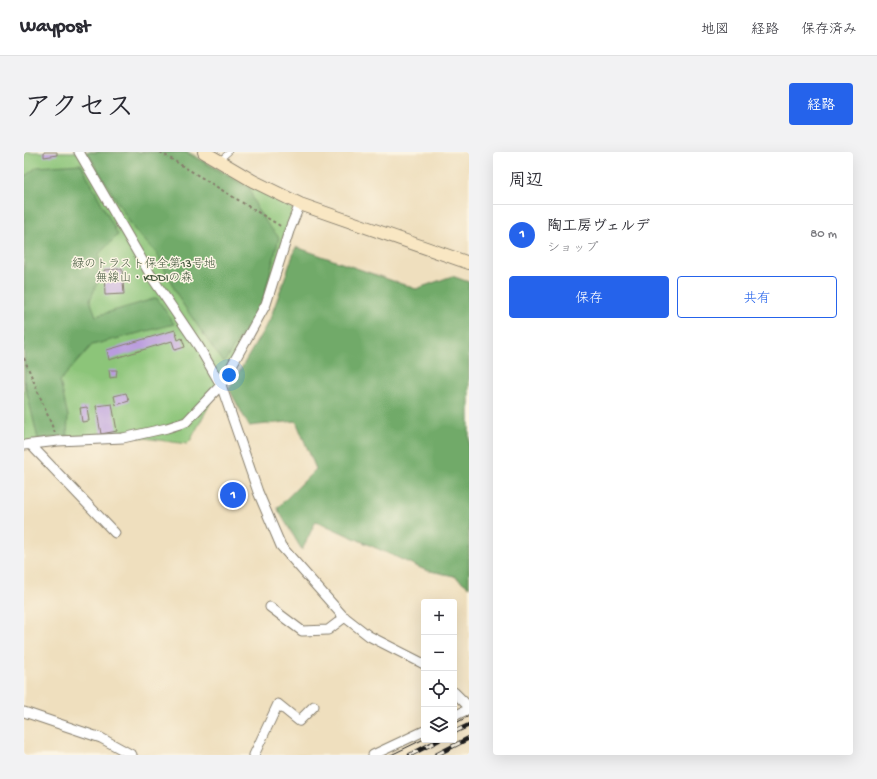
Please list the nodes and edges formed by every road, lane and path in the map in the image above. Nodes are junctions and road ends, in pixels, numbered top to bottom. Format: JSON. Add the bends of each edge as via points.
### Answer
{"nodes":[{"id":1,"x":79,"y":152,"type":"edge"},
{"id":2,"x":160,"y":152,"type":"edge"},
{"id":3,"x":204,"y":152,"type":"edge"},
{"id":4,"x":229,"y":152,"type":"edge"},
{"id":5,"x":219,"y":161,"type":"junction"},
{"id":6,"x":300,"y":204,"type":"junction"},
{"id":7,"x":289,"y":231,"type":"junction"},
{"id":8,"x":469,"y":263,"type":"edge"},
{"id":9,"x":24,"y":358,"type":"edge"},
{"id":10,"x":221,"y":385,"type":"junction"},
{"id":11,"x":58,"y":441,"type":"junction"},
{"id":12,"x":27,"y":445,"type":"edge"},
{"id":13,"x":115,"y":533,"type":"dead end"},
{"id":14,"x":270,"y":607,"type":"dead end"},
{"id":15,"x":345,"y":617,"type":"junction"},
{"id":16,"x":421,"y":662,"type":"edge"},
{"id":17,"x":457,"y":695,"type":"edge"},
{"id":18,"x":314,"y":706,"type":"dead end"},
{"id":19,"x":469,"y":708,"type":"edge"},
{"id":20,"x":24,"y":712,"type":"edge"},
{"id":21,"x":457,"y":714,"type":"edge"},
{"id":22,"x":421,"y":733,"type":"edge"},
{"id":23,"x":390,"y":751,"type":"edge"},
{"id":24,"x":132,"y":755,"type":"edge"},
{"id":25,"x":254,"y":755,"type":"edge"},
{"id":26,"x":373,"y":755,"type":"edge"}],
"edges":[{"from":1,"to":10,"type":"street","via":[[153,279],[199,347]]},
{"from":2,"to":7,"type":"path"},
{"from":3,"to":5,"type":"street"},
{"from":4,"to":5,"type":"lane"},
{"from":5,"to":6,"type":"street","via":[[275,193]]},
{"from":6,"to":7,"type":"street"},
{"from":6,"to":8,"type":"street"},
{"from":7,"to":10,"type":"street","via":[[266,304]]},
{"from":9,"to":11,"type":"path"},
{"from":10,"to":11,"type":"street","via":[[186,422],[123,438]]},
{"from":10,"to":15,"type":"street","via":[[258,492],[281,546]]},
{"from":11,"to":12,"type":"street"},
{"from":12,"to":13,"type":"street"},
{"from":14,"to":15,"type":"street","via":[[302,631],[328,630]]},
{"from":15,"to":16,"type":"street","via":[[369,636]]},
{"from":17,"to":19,"type":"street"},
{"from":18,"to":25,"type":"street","via":[[299,721],[278,704]]},
{"from":19,"to":21,"type":"street"},
{"from":20,"to":24,"type":"street","via":[[101,738]]},
{"from":22,"to":23,"type":"street"},
{"from":23,"to":26,"type":"street"}]}
